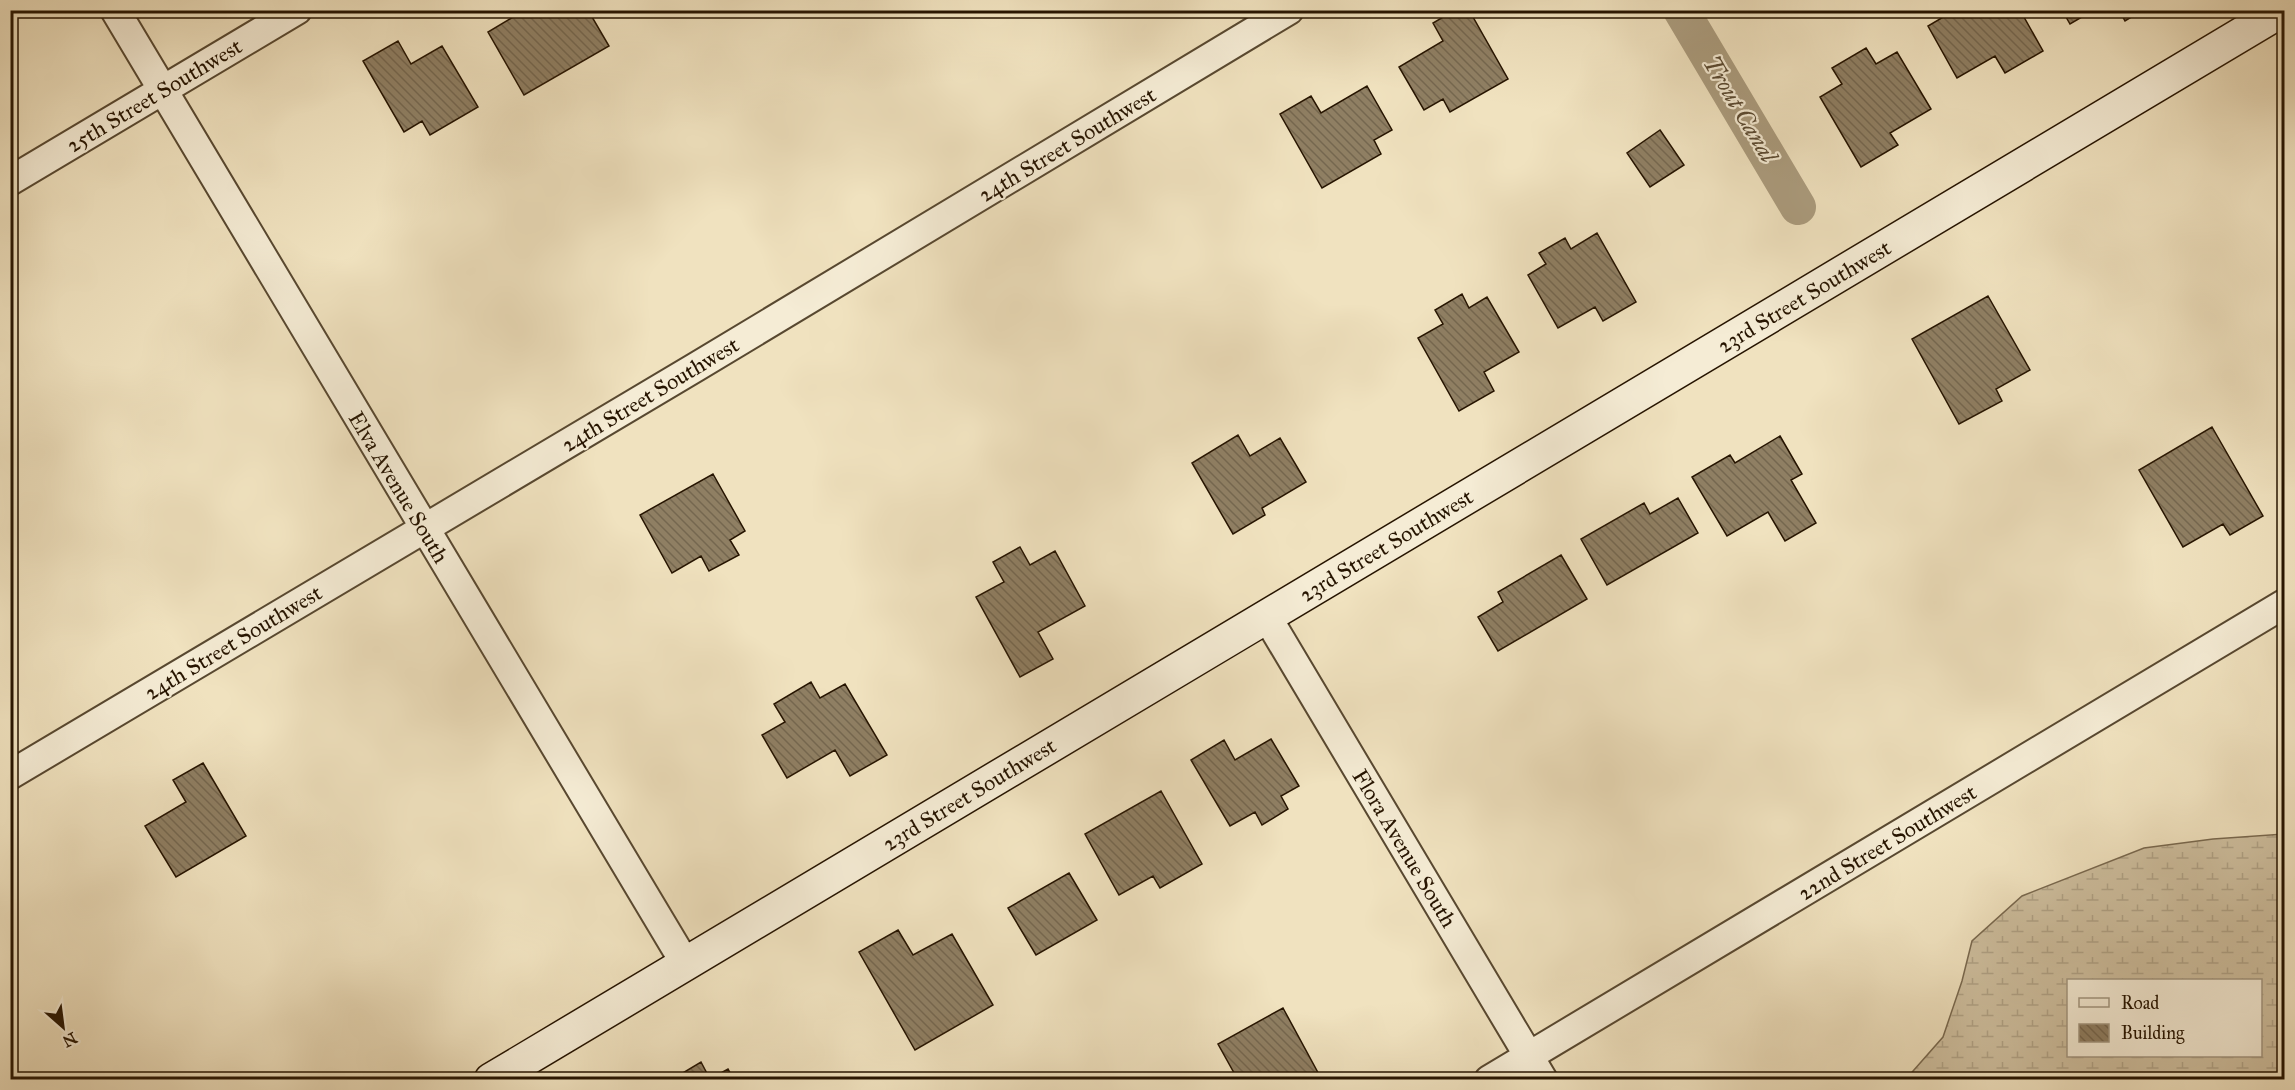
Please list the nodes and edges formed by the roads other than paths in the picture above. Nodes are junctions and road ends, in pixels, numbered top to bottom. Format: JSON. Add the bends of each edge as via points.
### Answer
{"nodes":[{"id":1,"x":115,"y":10,"type":"edge"},
{"id":2,"x":297,"y":10,"type":"edge"},
{"id":3,"x":1289,"y":10,"type":"edge"},
{"id":4,"x":2282,"y":10,"type":"edge"},
{"id":5,"x":162,"y":90,"type":"junction"},
{"id":6,"x":10,"y":181,"type":"edge"},
{"id":7,"x":423,"y":528,"type":"junction"},
{"id":8,"x":2284,"y":604,"type":"edge"},
{"id":9,"x":1267,"y":617,"type":"junction"},
{"id":10,"x":10,"y":775,"type":"edge"},
{"id":11,"x":685,"y":963,"type":"junction"},
{"id":12,"x":1536,"y":1068,"type":"edge"},
{"id":13,"x":491,"y":1080,"type":"edge"},
{"id":14,"x":1489,"y":1080,"type":"edge"}],
"edges":[{"from":1,"to":5,"type":"street","name":"Elva Avenue South"},
{"from":2,"to":5,"type":"street","name":"25th Street Southwest"},
{"from":3,"to":7,"type":"street","name":"24th Street Southwest"},
{"from":4,"to":9,"type":"street","name":"23rd Street Southwest"},
{"from":5,"to":6,"type":"street","name":"25th Street Southwest"},
{"from":5,"to":7,"type":"street","name":"Elva Avenue South"},
{"from":7,"to":10,"type":"street","name":"24th Street Southwest"},
{"from":7,"to":11,"type":"street","name":"Elva Avenue South"},
{"from":8,"to":12,"type":"street","name":"22nd Street Southwest"},
{"from":9,"to":11,"type":"street","name":"23rd Street Southwest"},
{"from":9,"to":12,"type":"street","name":"Flora Avenue South"},
{"from":11,"to":13,"type":"street","name":"23rd Street Southwest"},
{"from":12,"to":14,"type":"street","name":"22nd Street Southwest"}]}
